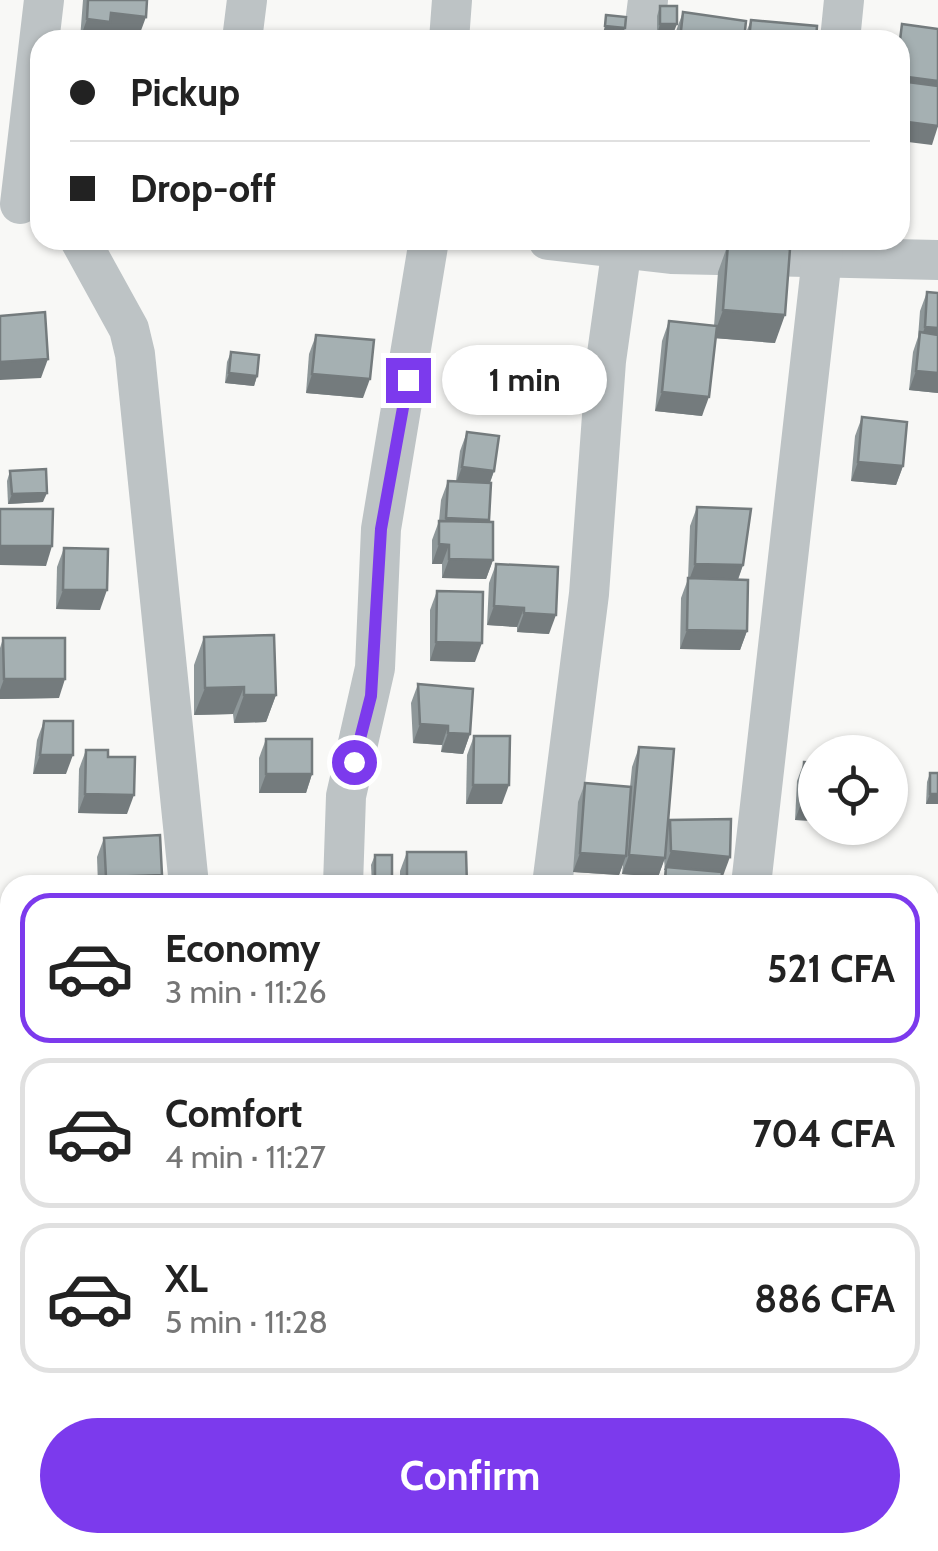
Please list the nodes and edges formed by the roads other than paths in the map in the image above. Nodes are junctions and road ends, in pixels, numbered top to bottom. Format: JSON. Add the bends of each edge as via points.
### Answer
{"nodes":[{"id":1,"x":44,"y":0,"type":"edge"},
{"id":2,"x":246,"y":0,"type":"edge"},
{"id":3,"x":452,"y":0,"type":"edge"},
{"id":4,"x":648,"y":0,"type":"edge"},
{"id":5,"x":844,"y":0,"type":"edge"},
{"id":6,"x":40,"y":30,"type":"edge"},
{"id":7,"x":243,"y":30,"type":"edge"},
{"id":8,"x":450,"y":30,"type":"edge"},
{"id":9,"x":645,"y":30,"type":"edge"},
{"id":10,"x":841,"y":30,"type":"edge"},
{"id":11,"x":30,"y":120,"type":"edge"},
{"id":12,"x":20,"y":205,"type":"edge"},
{"id":13,"x":86,"y":250,"type":"edge"},
{"id":14,"x":428,"y":250,"type":"edge"},
{"id":15,"x":621,"y":250,"type":"edge"},
{"id":16,"x":823,"y":250,"type":"edge"},
{"id":17,"x":833,"y":250,"type":"edge"},
{"id":18,"x":938,"y":260,"type":"edge"},
{"id":19,"x":187,"y":875,"type":"edge"},
{"id":20,"x":344,"y":875,"type":"edge"},
{"id":21,"x":553,"y":875,"type":"edge"},
{"id":22,"x":752,"y":875,"type":"edge"}],
"edges":[{"from":1,"to":6,"type":"street"},
{"from":2,"to":7,"type":"street"},
{"from":3,"to":8,"type":"street"},
{"from":4,"to":9,"type":"street"},
{"from":5,"to":10,"type":"street"},
{"from":11,"to":12,"type":"street"},
{"from":13,"to":19,"type":"street","via":[[129,328],[135,354]]},
{"from":14,"to":20,"type":"street","via":[[381,529],[375,668],[346,796]]},
{"from":15,"to":21,"type":"street","via":[[604,380],[589,594]]},
{"from":16,"to":22,"type":"street"},
{"from":17,"to":18,"type":"street"}]}
